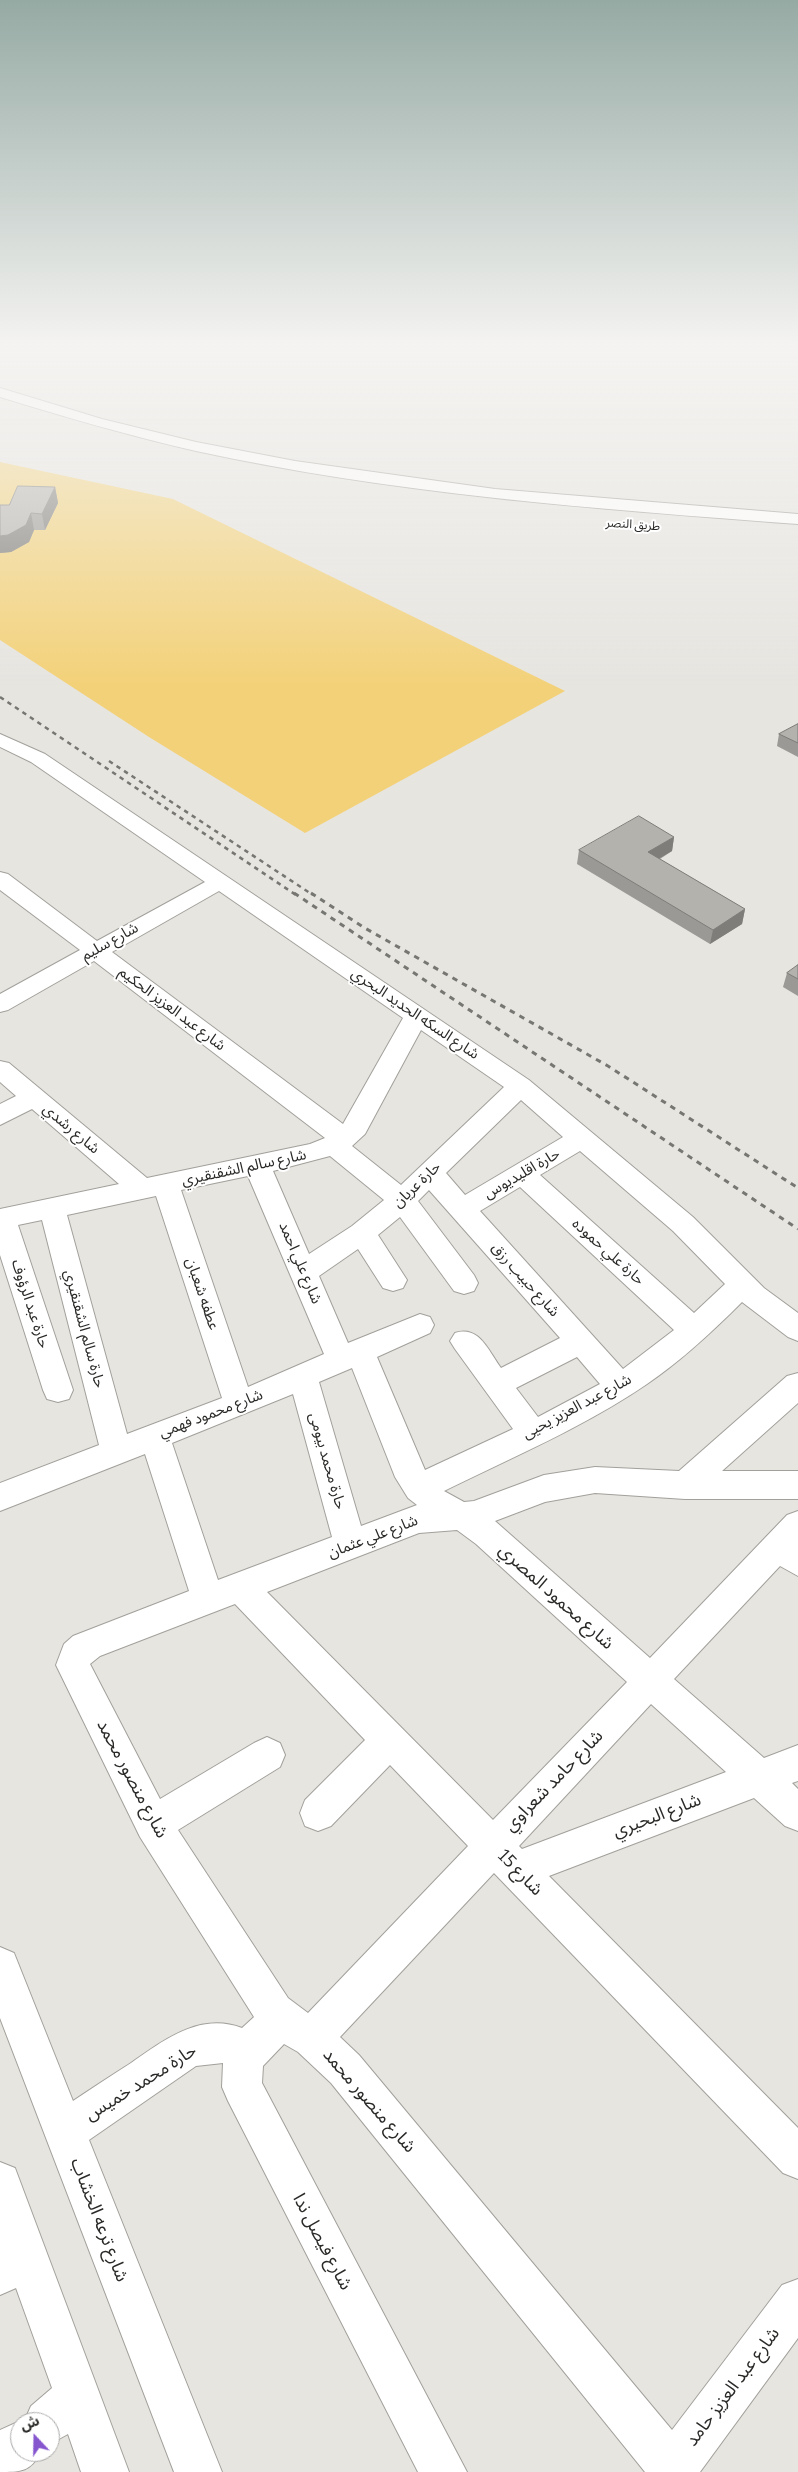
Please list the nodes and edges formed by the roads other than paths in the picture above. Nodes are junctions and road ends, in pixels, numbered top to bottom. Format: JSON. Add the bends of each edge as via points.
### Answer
{"nodes":[{"id":1,"x":241,"y":456,"type":"edge"},
{"id":2,"x":798,"y":519,"type":"edge"},
{"id":3,"x":0,"y":740,"type":"edge"},
{"id":4,"x":0,"y":879,"type":"edge"},
{"id":5,"x":220,"y":882,"type":"junction"},
{"id":6,"x":94,"y":951,"type":"junction"},
{"id":7,"x":0,"y":1004,"type":"edge"},
{"id":8,"x":417,"y":1015,"type":"junction"},
{"id":9,"x":0,"y":1069,"type":"edge"},
{"id":10,"x":520,"y":1086,"type":"junction"},
{"id":11,"x":33,"y":1097,"type":"junction"},
{"id":12,"x":0,"y":1116,"type":"edge"},
{"id":13,"x":582,"y":1138,"type":"junction"},
{"id":14,"x":340,"y":1142,"type":"junction"},
{"id":15,"x":258,"y":1165,"type":"junction"},
{"id":16,"x":430,"y":1173,"type":"junction"},
{"id":17,"x":522,"y":1174,"type":"junction"},
{"id":18,"x":154,"y":1187,"type":"junction"},
{"id":19,"x":402,"y":1200,"type":"junction"},
{"id":20,"x":52,"y":1208,"type":"junction"},
{"id":21,"x":462,"y":1209,"type":"junction"},
{"id":22,"x":1,"y":1219,"type":"edge"},
{"id":23,"x":362,"y":1233,"type":"junction"},
{"id":24,"x":304,"y":1272,"type":"junction"},
{"id":25,"x":393,"y":1280,"type":"dead end"},
{"id":26,"x":464,"y":1283,"type":"dead end"},
{"id":27,"x":743,"y":1284,"type":"junction"},
{"id":28,"x":420,"y":1325,"type":"dead end"},
{"id":29,"x":798,"y":1329,"type":"edge"},
{"id":30,"x":694,"y":1331,"type":"junction"},
{"id":31,"x":465,"y":1341,"type":"dead end"},
{"id":32,"x":580,"y":1342,"type":"junction"},
{"id":33,"x":351,"y":1356,"type":"junction"},
{"id":34,"x":303,"y":1377,"type":"junction"},
{"id":35,"x":496,"y":1384,"type":"junction"},
{"id":36,"x":620,"y":1386,"type":"junction"},
{"id":37,"x":798,"y":1386,"type":"edge"},
{"id":38,"x":58,"y":1390,"type":"dead end"},
{"id":39,"x":239,"y":1404,"type":"junction"},
{"id":40,"x":532,"y":1432,"type":"junction"},
{"id":41,"x":154,"y":1436,"type":"junction"},
{"id":42,"x":116,"y":1450,"type":"junction"},
{"id":43,"x":685,"y":1485,"type":"junction"},
{"id":44,"x":798,"y":1485,"type":"edge"},
{"id":45,"x":419,"y":1488,"type":"junction"},
{"id":46,"x":0,"y":1497,"type":"edge"},
{"id":47,"x":462,"y":1516,"type":"junction"},
{"id":48,"x":792,"y":1544,"type":"edge"},
{"id":49,"x":350,"y":1545,"type":"junction"},
{"id":50,"x":225,"y":1594,"type":"junction"},
{"id":51,"x":74,"y":1656,"type":"joint"},
{"id":52,"x":650,"y":1680,"type":"junction"},
{"id":53,"x":390,"y":1740,"type":"junction"},
{"id":54,"x":266,"y":1755,"type":"dead end"},
{"id":55,"x":798,"y":1762,"type":"edge"},
{"id":56,"x":758,"y":1778,"type":"junction"},
{"id":57,"x":318,"y":1813,"type":"dead end"},
{"id":58,"x":798,"y":1813,"type":"edge"},
{"id":59,"x":153,"y":1824,"type":"junction"},
{"id":60,"x":505,"y":1858,"type":"junction"},
{"id":61,"x":0,"y":1967,"type":"edge"},
{"id":62,"x":297,"y":2029,"type":"junction"},
{"id":63,"x":248,"y":2050,"type":"junction"},
{"id":64,"x":64,"y":2132,"type":"junction"},
{"id":65,"x":798,"y":2158,"type":"edge"},
{"id":66,"x":0,"y":2183,"type":"edge"},
{"id":67,"x":13,"y":2263,"type":"edge"},
{"id":68,"x":798,"y":2302,"type":"edge"},
{"id":69,"x":62,"y":2409,"type":"edge"},
{"id":70,"x":10,"y":2452,"type":"edge"},
{"id":71,"x":0,"y":2460,"type":"edge"},
{"id":72,"x":100,"y":2469,"type":"edge"},
{"id":73,"x":672,"y":2470,"type":"edge"},
{"id":74,"x":198,"y":2472,"type":"edge"},
{"id":75,"x":442,"y":2472,"type":"edge"}],
"edges":[{"from":1,"to":2,"type":"main road","name":"طريق النصر","via":[[332,473],[531,499]]},
{"from":3,"to":5,"type":"main road","name":"شارع السكه الحديد البحري","via":[[38,758]]},
{"from":4,"to":6,"type":"main road","name":"شارع عبد العزيز الحكيم"},
{"from":5,"to":6,"type":"main road","name":"شارع سليم"},
{"from":5,"to":8,"type":"main road","name":"شارع السكه الحديد البحري"},
{"from":6,"to":7,"type":"main road","name":"شارع سليم"},
{"from":6,"to":14,"type":"main road","name":"شارع عبد العزيز الحكيم"},
{"from":8,"to":10,"type":"main road","name":"شارع السكه الحديد البحري"},
{"from":8,"to":14,"type":"main road","via":[[356,1128]]},
{"from":9,"to":11,"type":"main road","name":"شارع رشدي"},
{"from":10,"to":13,"type":"main road","name":"شارع السكه الحديد البحري"},
{"from":10,"to":16,"type":"main road","name":"حارة عريان"},
{"from":11,"to":12,"type":"main road"},
{"from":11,"to":18,"type":"main road","name":"شارع رشدي"},
{"from":13,"to":17,"type":"main road","name":"حارة اقليديوس"},
{"from":13,"to":27,"type":"main road","name":"شارع السكه الحديد البحري","via":[[683,1224]]},
{"from":14,"to":15,"type":"main road","name":"شارع سالم الشقنقيري"},
{"from":14,"to":19,"type":"main road","name":"شارع عبد العزيز الحكيم"},
{"from":15,"to":18,"type":"main road","name":"شارع سالم الشقنقيري"},
{"from":15,"to":24,"type":"main road","name":"شارع علي احمد"},
{"from":16,"to":19,"type":"main road","name":"حارة عريان"},
{"from":16,"to":21,"type":"main road","name":"شارع حبيب رزق"},
{"from":17,"to":21,"type":"main road","name":"حارة اقليديوس"},
{"from":17,"to":30,"type":"main road","name":"حارة علي حموده"},
{"from":18,"to":20,"type":"main road","name":"شارع سالم الشقنقيري"},
{"from":18,"to":39,"type":"main road","name":"عطفه شعبان"},
{"from":19,"to":23,"type":"main road","name":"حارة عريان"},
{"from":19,"to":26,"type":"main road","name":"شارع عبد العزيز الحكيم"},
{"from":20,"to":22,"type":"main road","name":"شارع سالم الشقنقيري"},
{"from":20,"to":42,"type":"main road","name":"حارة سالم الشقنقيري"},
{"from":21,"to":32,"type":"main road","name":"شارع حبيب رزق"},
{"from":22,"to":38,"type":"main road","name":"حارة عبد الرؤوف"},
{"from":23,"to":24,"type":"main road","name":"حارة عريان"},
{"from":23,"to":25,"type":"main road"},
{"from":24,"to":33,"type":"main road","name":"شارع علي احمد"},
{"from":27,"to":29,"type":"main road","name":"شارع السكه الحديد البحري"},
{"from":27,"to":30,"type":"main road","name":"شارع عبد العزيز يحيى"},
{"from":28,"to":33,"type":"main road","name":"شارع محمود فهمي"},
{"from":30,"to":36,"type":"main road","name":"شارع عبد العزيز يحيى"},
{"from":31,"to":35,"type":"main road"},
{"from":32,"to":35,"type":"main road"},
{"from":32,"to":36,"type":"main road","name":"شارع حبيب رزق"},
{"from":33,"to":34,"type":"main road","name":"شارع محمود فهمي"},
{"from":33,"to":45,"type":"main road","name":"شارع محمود المصري"},
{"from":34,"to":39,"type":"main road","name":"شارع محمود فهمي"},
{"from":34,"to":49,"type":"main road","name":"حارة محمد بيومى"},
{"from":35,"to":40,"type":"main road"},
{"from":36,"to":40,"type":"main road","name":"شارع عبد العزيز يحيى"},
{"from":37,"to":43,"type":"main road"},
{"from":39,"to":41,"type":"main road","name":"شارع محمود فهمي"},
{"from":40,"to":45,"type":"main road","name":"شارع عبد العزيز يحيى"},
{"from":41,"to":42,"type":"main road","name":"شارع محمود فهمي"},
{"from":41,"to":50,"type":"main road"},
{"from":42,"to":46,"type":"main road","name":"شارع محمود فهمي"},
{"from":43,"to":44,"type":"main road","name":"شارع علي عثمان"},
{"from":43,"to":47,"type":"main road","name":"شارع علي عثمان","via":[[622,1480],[569,1483],[527,1494],[482,1513]]},
{"from":45,"to":47,"type":"main road","name":"شارع محمود المصري","via":[[432,1500]]},
{"from":47,"to":49,"type":"main road","name":"شارع علي عثمان","via":[[418,1519]]},
{"from":47,"to":52,"type":"main road","name":"شارع محمود المصري","via":[[487,1534]]},
{"from":48,"to":52,"type":"main road","name":"شارع حامد شعراوي"},
{"from":49,"to":50,"type":"main road","name":"شارع علي عثمان"},
{"from":50,"to":51,"type":"main road","name":"شارع علي عثمان","via":[[88,1645]]},
{"from":50,"to":53,"type":"main road","name":"شارع 15"},
{"from":51,"to":59,"type":"main road","name":"شارع منصور محمد","via":[[73,1665]]},
{"from":52,"to":56,"type":"main road","name":"شارع محمود المصري"},
{"from":52,"to":60,"type":"main road","name":"شارع حامد شعراوي"},
{"from":53,"to":57,"type":"main road"},
{"from":53,"to":60,"type":"main road","name":"شارع 15"},
{"from":54,"to":59,"type":"main road"},
{"from":55,"to":56,"type":"main road","name":"شارع البحيري"},
{"from":56,"to":58,"type":"main road","name":"شارع محمود المصري"},
{"from":56,"to":60,"type":"main road","name":"شارع البحيري"},
{"from":59,"to":62,"type":"main road","name":"شارع منصور محمد","via":[[266,1999]]},
{"from":60,"to":62,"type":"main road","name":"شارع حامد شعراوي"},
{"from":60,"to":65,"type":"main road","name":"شارع 15"},
{"from":61,"to":64,"type":"main road","name":"شارع ترعه الخشاب"},
{"from":62,"to":63,"type":"main road","name":"شارع فيصل ندا"},
{"from":62,"to":73,"type":"main road","name":"شارع منصور محمد","via":[[345,2069]]},
{"from":63,"to":64,"type":"main road","name":"حارة محمد خميس","via":[[218,2042],[185,2050]]},
{"from":63,"to":75,"type":"main road","name":"شارع فيصل ندا","via":[[240,2076],[246,2095]]},
{"from":64,"to":74,"type":"main road","name":"شارع ترعه الخشاب"},
{"from":66,"to":67,"type":"main road"},
{"from":67,"to":69,"type":"main road"},
{"from":68,"to":73,"type":"main road","name":"شارع عبد العزيز حامد"},
{"from":69,"to":72,"type":"main road"},
{"from":70,"to":71,"type":"main road"}]}
